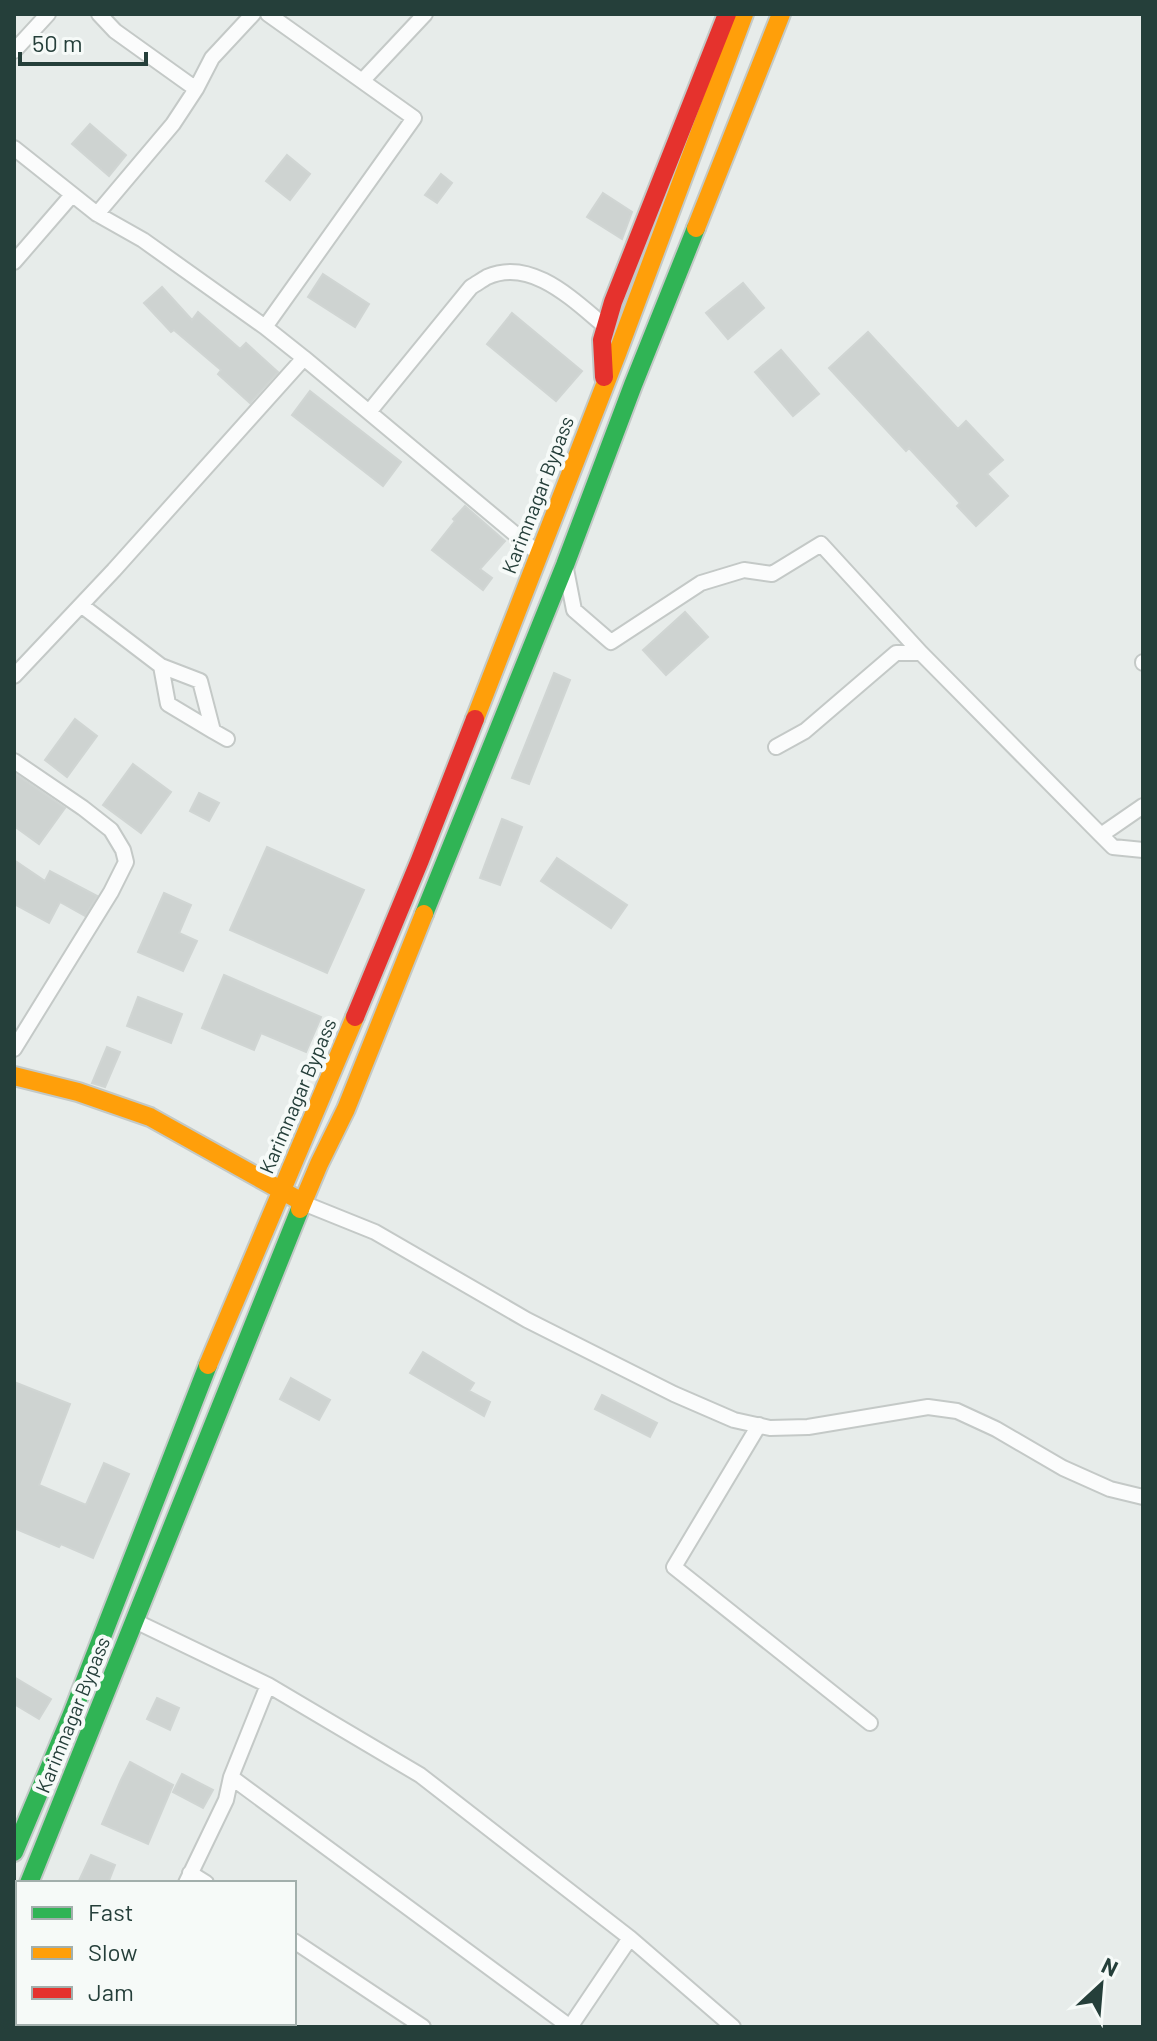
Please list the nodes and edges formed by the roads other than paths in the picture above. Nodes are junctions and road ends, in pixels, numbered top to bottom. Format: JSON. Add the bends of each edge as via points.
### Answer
{"nodes":[{"id":1,"x":48,"y":14,"type":"edge"},
{"id":2,"x":99,"y":14,"type":"edge"},
{"id":3,"x":253,"y":14,"type":"edge"},
{"id":4,"x":268,"y":14,"type":"edge"},
{"id":5,"x":425,"y":14,"type":"edge"},
{"id":6,"x":727,"y":14,"type":"edge"},
{"id":7,"x":744,"y":14,"type":"edge"},
{"id":8,"x":781,"y":14,"type":"edge"},
{"id":9,"x":14,"y":51,"type":"edge"},
{"id":10,"x":363,"y":80,"type":"junction"},
{"id":11,"x":196,"y":89,"type":"junction"},
{"id":12,"x":14,"y":148,"type":"edge"},
{"id":13,"x":72,"y":195,"type":"junction"},
{"id":14,"x":97,"y":214,"type":"junction"},
{"id":15,"x":14,"y":262,"type":"edge"},
{"id":16,"x":265,"y":327,"type":"junction"},
{"id":17,"x":606,"y":327,"type":"junction"},
{"id":18,"x":304,"y":358,"type":"junction"},
{"id":19,"x":604,"y":388,"type":"junction"},
{"id":20,"x":369,"y":412,"type":"junction"},
{"id":21,"x":539,"y":554,"type":"junction"},
{"id":22,"x":565,"y":565,"type":"junction"},
{"id":23,"x":81,"y":605,"type":"junction"},
{"id":24,"x":921,"y":653,"type":"junction"},
{"id":25,"x":161,"y":666,"type":"junction"},
{"id":26,"x":14,"y":676,"type":"edge"},
{"id":27,"x":776,"y":747,"type":"dead end"},
{"id":28,"x":14,"y":761,"type":"edge"},
{"id":29,"x":1143,"y":806,"type":"edge"},
{"id":30,"x":1101,"y":835,"type":"junction"},
{"id":31,"x":1143,"y":850,"type":"edge"},
{"id":32,"x":14,"y":1049,"type":"edge"},
{"id":33,"x":14,"y":1076,"type":"edge"},
{"id":34,"x":282,"y":1191,"type":"junction"},
{"id":35,"x":303,"y":1203,"type":"junction"},
{"id":36,"x":759,"y":1425,"type":"junction"},
{"id":37,"x":1143,"y":1497,"type":"edge"},
{"id":38,"x":135,"y":1621,"type":"junction"},
{"id":39,"x":268,"y":1685,"type":"junction"},
{"id":40,"x":870,"y":1723,"type":"dead end"},
{"id":41,"x":231,"y":1777,"type":"junction"},
{"id":42,"x":21,"y":1814,"type":"edge"},
{"id":43,"x":14,"y":1852,"type":"edge"},
{"id":44,"x":188,"y":1878,"type":"edge"},
{"id":45,"x":30,"y":1881,"type":"edge"},
{"id":46,"x":630,"y":1938,"type":"junction"},
{"id":47,"x":296,"y":1942,"type":"edge"},
{"id":48,"x":423,"y":2027,"type":"edge"},
{"id":49,"x":570,"y":2027,"type":"edge"},
{"id":50,"x":733,"y":2027,"type":"edge"}],
"edges":[{"from":1,"to":9,"type":"street"},
{"from":2,"to":11,"type":"street"},
{"from":3,"to":11,"type":"street","via":[[212,58]]},
{"from":4,"to":10,"type":"street"},
{"from":5,"to":10,"type":"street"},
{"from":6,"to":17,"type":"main road"},
{"from":7,"to":19,"type":"main road","name":"Karimnagar Bypass"},
{"from":8,"to":22,"type":"main road","name":"Karimnagar Bypass"},
{"from":10,"to":16,"type":"street","via":[[414,118]]},
{"from":11,"to":14,"type":"street"},
{"from":12,"to":13,"type":"street"},
{"from":13,"to":14,"type":"street"},
{"from":13,"to":15,"type":"street"},
{"from":14,"to":16,"type":"street","via":[[151,245]]},
{"from":16,"to":18,"type":"street"},
{"from":17,"to":19,"type":"main road"},
{"from":17,"to":20,"type":"street","via":[[555,286],[511,272],[490,276],[471,287]]},
{"from":18,"to":20,"type":"street"},
{"from":18,"to":23,"type":"street"},
{"from":19,"to":21,"type":"main road","name":"Karimnagar Bypass"},
{"from":20,"to":21,"type":"street"},
{"from":21,"to":34,"type":"main road","name":"Karimnagar Bypass","via":[[420,860]]},
{"from":22,"to":24,"type":"street","via":[[574,610],[611,642],[701,583],[744,570],[772,574],[821,544]]},
{"from":22,"to":35,"type":"main road","name":"Karimnagar Bypass","via":[[346,1109]]},
{"from":23,"to":25,"type":"street"},
{"from":23,"to":26,"type":"street"},
{"from":24,"to":27,"type":"street","via":[[896,653],[805,731]]},
{"from":24,"to":30,"type":"street"},
{"from":25,"to":25,"type":"street","via":[[200,681],[220,735],[168,704]]},
{"from":28,"to":32,"type":"street","via":[[111,830],[126,862]]},
{"from":29,"to":30,"type":"street"},
{"from":30,"to":31,"type":"street","via":[[1113,847]]},
{"from":33,"to":34,"type":"main road","via":[[150,1117]]},
{"from":34,"to":35,"type":"main road"},
{"from":34,"to":42,"type":"main road","name":"Karimnagar Bypass","via":[[205,1372],[126,1580]]},
{"from":35,"to":36,"type":"street","via":[[375,1232],[527,1320],[674,1394]]},
{"from":35,"to":38,"type":"main road","name":"Karimnagar Bypass"},
{"from":36,"to":37,"type":"street","via":[[808,1427],[928,1407],[957,1411],[1063,1468]]},
{"from":36,"to":40,"type":"street","via":[[674,1567]]},
{"from":38,"to":39,"type":"street"},
{"from":38,"to":45,"type":"main road","name":"Karimnagar Bypass"},
{"from":39,"to":41,"type":"street"},
{"from":39,"to":46,"type":"street","via":[[420,1775]]},
{"from":41,"to":44,"type":"street","via":[[226,1800]]},
{"from":41,"to":49,"type":"street"},
{"from":42,"to":43,"type":"main road","name":"Karimnagar Bypass"},
{"from":46,"to":49,"type":"street"},
{"from":46,"to":50,"type":"street"},
{"from":47,"to":48,"type":"street"}]}
